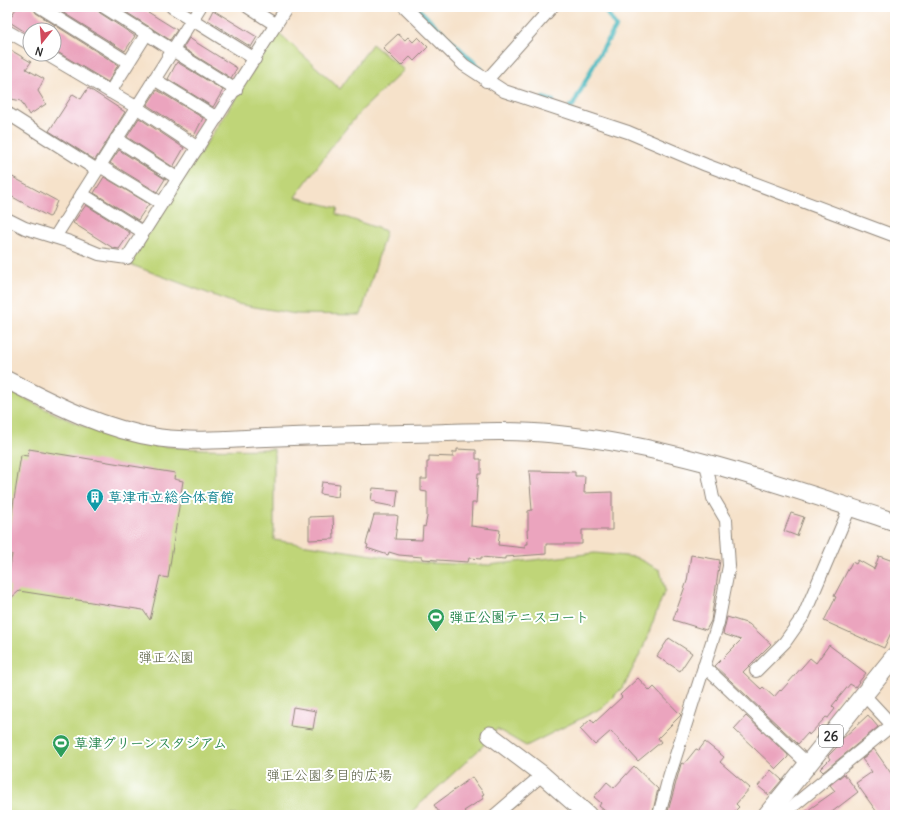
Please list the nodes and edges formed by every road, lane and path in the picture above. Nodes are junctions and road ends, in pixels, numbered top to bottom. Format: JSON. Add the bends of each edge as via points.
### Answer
{"nodes":[{"id":1,"x":40,"y":7,"type":"edge"},
{"id":2,"x":104,"y":7,"type":"edge"},
{"id":3,"x":172,"y":7,"type":"edge"},
{"id":4,"x":200,"y":7,"type":"edge"},
{"id":5,"x":248,"y":7,"type":"edge"},
{"id":6,"x":287,"y":7,"type":"edge"},
{"id":7,"x":405,"y":7,"type":"edge"},
{"id":8,"x":552,"y":7,"type":"edge"},
{"id":9,"x":193,"y":20,"type":"junction"},
{"id":10,"x":276,"y":25,"type":"junction"},
{"id":11,"x":7,"y":31,"type":"edge"},
{"id":12,"x":147,"y":33,"type":"junction"},
{"id":13,"x":22,"y":39,"type":"edge"},
{"id":14,"x":172,"y":50,"type":"junction"},
{"id":15,"x":255,"y":59,"type":"junction"},
{"id":16,"x":59,"y":62,"type":"edge"},
{"id":17,"x":128,"y":62,"type":"junction"},
{"id":18,"x":154,"y":78,"type":"junction"},
{"id":19,"x":486,"y":81,"type":"junction"},
{"id":20,"x":236,"y":90,"type":"junction"},
{"id":21,"x":110,"y":92,"type":"junction"},
{"id":22,"x":136,"y":107,"type":"junction"},
{"id":23,"x":7,"y":113,"type":"edge"},
{"id":24,"x":217,"y":118,"type":"junction"},
{"id":25,"x":116,"y":139,"type":"junction"},
{"id":26,"x":198,"y":148,"type":"junction"},
{"id":27,"x":98,"y":168,"type":"junction"},
{"id":28,"x":177,"y":178,"type":"junction"},
{"id":29,"x":82,"y":194,"type":"junction"},
{"id":30,"x":161,"y":203,"type":"junction"},
{"id":31,"x":7,"y":219,"type":"edge"},
{"id":32,"x":143,"y":232,"type":"junction"},
{"id":33,"x":895,"y":236,"type":"edge"},
{"id":34,"x":55,"y":237,"type":"junction"},
{"id":35,"x":7,"y":380,"type":"edge"},
{"id":36,"x":706,"y":463,"type":"junction"},
{"id":37,"x":850,"y":507,"type":"junction"},
{"id":38,"x":895,"y":522,"type":"edge"},
{"id":39,"x":895,"y":656,"type":"edge"},
{"id":40,"x":704,"y":666,"type":"junction"},
{"id":41,"x":756,"y":670,"type":"dead end"},
{"id":42,"x":864,"y":695,"type":"junction"},
{"id":43,"x":490,"y":735,"type":"dead end"},
{"id":44,"x":808,"y":764,"type":"junction"},
{"id":45,"x":542,"y":775,"type":"junction"},
{"id":46,"x":774,"y":814,"type":"edge"},
{"id":47,"x":495,"y":815,"type":"edge"},
{"id":48,"x":588,"y":815,"type":"edge"},
{"id":49,"x":659,"y":815,"type":"edge"}],
"edges":[{"from":1,"to":17,"type":"street"},
{"from":2,"to":12,"type":"street"},
{"from":3,"to":9,"type":"street"},
{"from":4,"to":9,"type":"street"},
{"from":5,"to":10,"type":"street"},
{"from":6,"to":10,"type":"street"},
{"from":7,"to":19,"type":"street","via":[[464,65]]},
{"from":8,"to":19,"type":"street"},
{"from":9,"to":14,"type":"street"},
{"from":9,"to":15,"type":"street"},
{"from":10,"to":15,"type":"street"},
{"from":11,"to":13,"type":"street"},
{"from":12,"to":14,"type":"street"},
{"from":12,"to":17,"type":"street"},
{"from":14,"to":18,"type":"street"},
{"from":14,"to":20,"type":"street"},
{"from":15,"to":20,"type":"street"},
{"from":16,"to":21,"type":"street"},
{"from":17,"to":21,"type":"street"},
{"from":18,"to":22,"type":"street"},
{"from":18,"to":24,"type":"street"},
{"from":19,"to":33,"type":"street","via":[[504,91],[628,132],[706,165]]},
{"from":20,"to":24,"type":"street"},
{"from":21,"to":22,"type":"street"},
{"from":22,"to":25,"type":"street"},
{"from":22,"to":26,"type":"street"},
{"from":23,"to":27,"type":"street"},
{"from":24,"to":26,"type":"street"},
{"from":25,"to":27,"type":"street"},
{"from":25,"to":28,"type":"street"},
{"from":26,"to":28,"type":"street"},
{"from":27,"to":29,"type":"street"},
{"from":27,"to":30,"type":"street"},
{"from":28,"to":30,"type":"street"},
{"from":29,"to":32,"type":"street"},
{"from":29,"to":34,"type":"street"},
{"from":30,"to":32,"type":"street"},
{"from":31,"to":34,"type":"street","via":[[25,228]]},
{"from":32,"to":34,"type":"street","via":[[127,258],[99,254]]},
{"from":35,"to":36,"type":"street","via":[[72,412],[126,430],[161,438],[204,441],[353,434],[554,434],[610,442]]},
{"from":36,"to":37,"type":"street"},
{"from":36,"to":40,"type":"street","via":[[713,498],[726,520],[729,566],[718,623]]},
{"from":37,"to":38,"type":"street"},
{"from":37,"to":41,"type":"street","via":[[804,615],[785,642]]},
{"from":39,"to":42,"type":"main road","number":"26"},
{"from":40,"to":44,"type":"street"},
{"from":40,"to":49,"type":"street"},
{"from":42,"to":44,"type":"main road","number":"26"},
{"from":42,"to":46,"type":"street","via":[[892,725]]},
{"from":43,"to":45,"type":"street"},
{"from":44,"to":46,"type":"main road","number":"26"},
{"from":45,"to":47,"type":"street"},
{"from":45,"to":48,"type":"street"}]}
